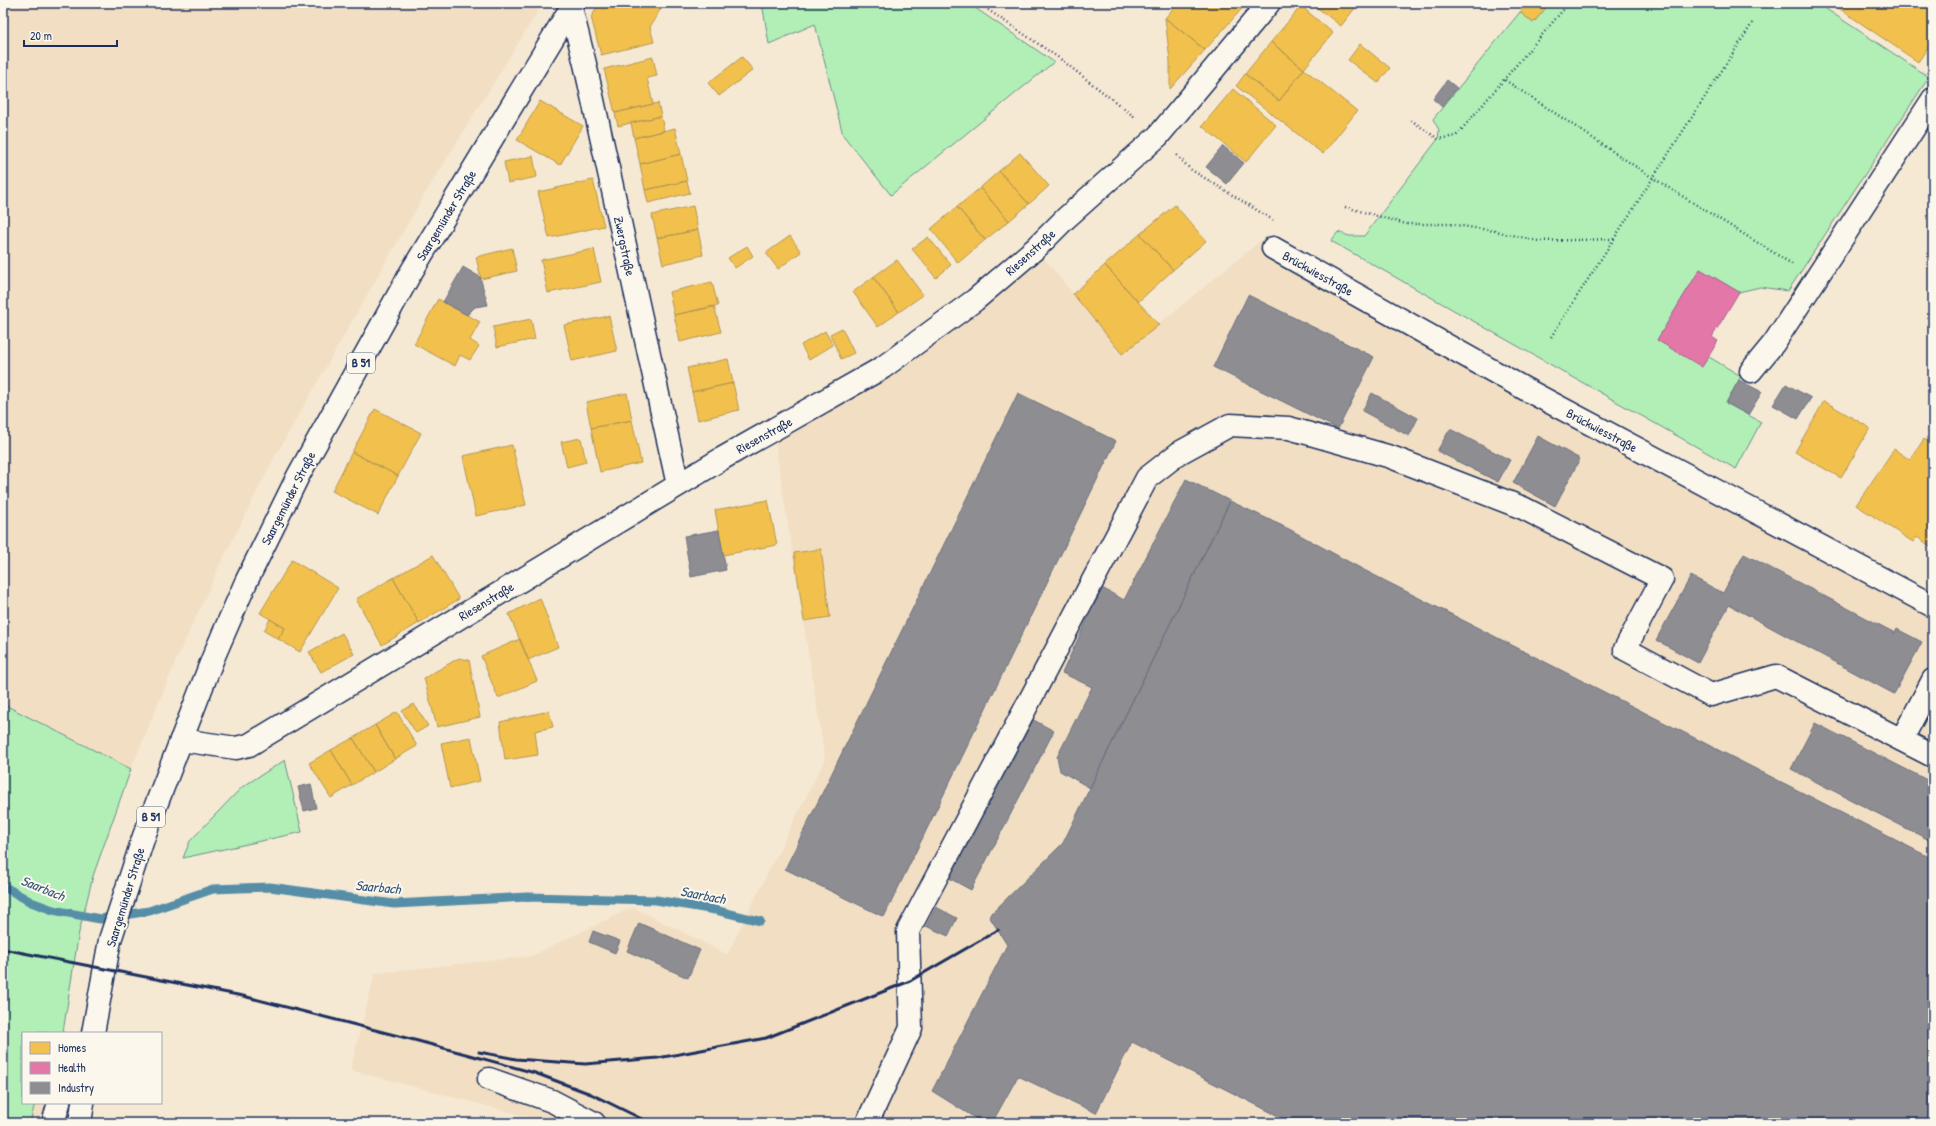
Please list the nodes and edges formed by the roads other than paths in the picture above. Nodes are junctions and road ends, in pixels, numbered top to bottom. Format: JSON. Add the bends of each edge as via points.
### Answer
{"nodes":[{"id":1,"x":1269,"y":3,"type":"edge"},
{"id":2,"x":572,"y":5,"type":"edge"},
{"id":3,"x":1933,"y":99,"type":"edge"},
{"id":4,"x":1273,"y":248,"type":"dead end"},
{"id":5,"x":1751,"y":371,"type":"dead end"},
{"id":6,"x":678,"y":484,"type":"junction"},
{"id":7,"x":1933,"y":606,"type":"edge"},
{"id":8,"x":1933,"y":680,"type":"edge"},
{"id":9,"x":1902,"y":739,"type":"junction"},
{"id":10,"x":181,"y":740,"type":"junction"},
{"id":11,"x":1933,"y":756,"type":"edge"},
{"id":12,"x":97,"y":1009,"type":"junction"},
{"id":13,"x":87,"y":1032,"type":"edge"},
{"id":14,"x":93,"y":1032,"type":"edge"},
{"id":15,"x":489,"y":1079,"type":"dead end"},
{"id":16,"x":59,"y":1104,"type":"edge"},
{"id":17,"x":83,"y":1104,"type":"edge"},
{"id":18,"x":53,"y":1123,"type":"edge"},
{"id":19,"x":80,"y":1123,"type":"edge"},
{"id":20,"x":594,"y":1123,"type":"edge"},
{"id":21,"x":868,"y":1123,"type":"edge"}],
"edges":[{"from":1,"to":6,"type":"street","name":"Riesenstraße","via":[[1158,136],[987,290],[888,364]]},
{"from":2,"to":6,"type":"street","name":"Zwergstraße"},
{"from":2,"to":10,"type":"street","name":"Saargemünder Straße","number":"B 51","via":[[410,274],[298,476],[243,589]]},
{"from":3,"to":5,"type":"street","via":[[1817,279],[1774,343]]},
{"from":4,"to":7,"type":"street","name":"Brückwiesstraße","via":[[1525,389]]},
{"from":6,"to":10,"type":"street","name":"Riesenstraße","via":[[249,744],[236,748]]},
{"from":8,"to":9,"type":"street"},
{"from":9,"to":11,"type":"street"},
{"from":9,"to":21,"type":"street","via":[[1776,676],[1712,695],[1626,649],[1662,579],[1523,508],[1390,457],[1304,432],[1289,428],[1230,425],[1179,453],[1147,478],[908,931],[911,1028]]},
{"from":10,"to":12,"type":"street","name":"Saargemünder Straße","number":"B 51","via":[[124,895],[110,940]]},
{"from":12,"to":13,"type":"street"},
{"from":12,"to":14,"type":"street","name":"Saargemünder Straße","number":"B 51"},
{"from":15,"to":20,"type":"street","via":[[552,1101]]},
{"from":16,"to":18,"type":"street"},
{"from":17,"to":19,"type":"street"}]}
